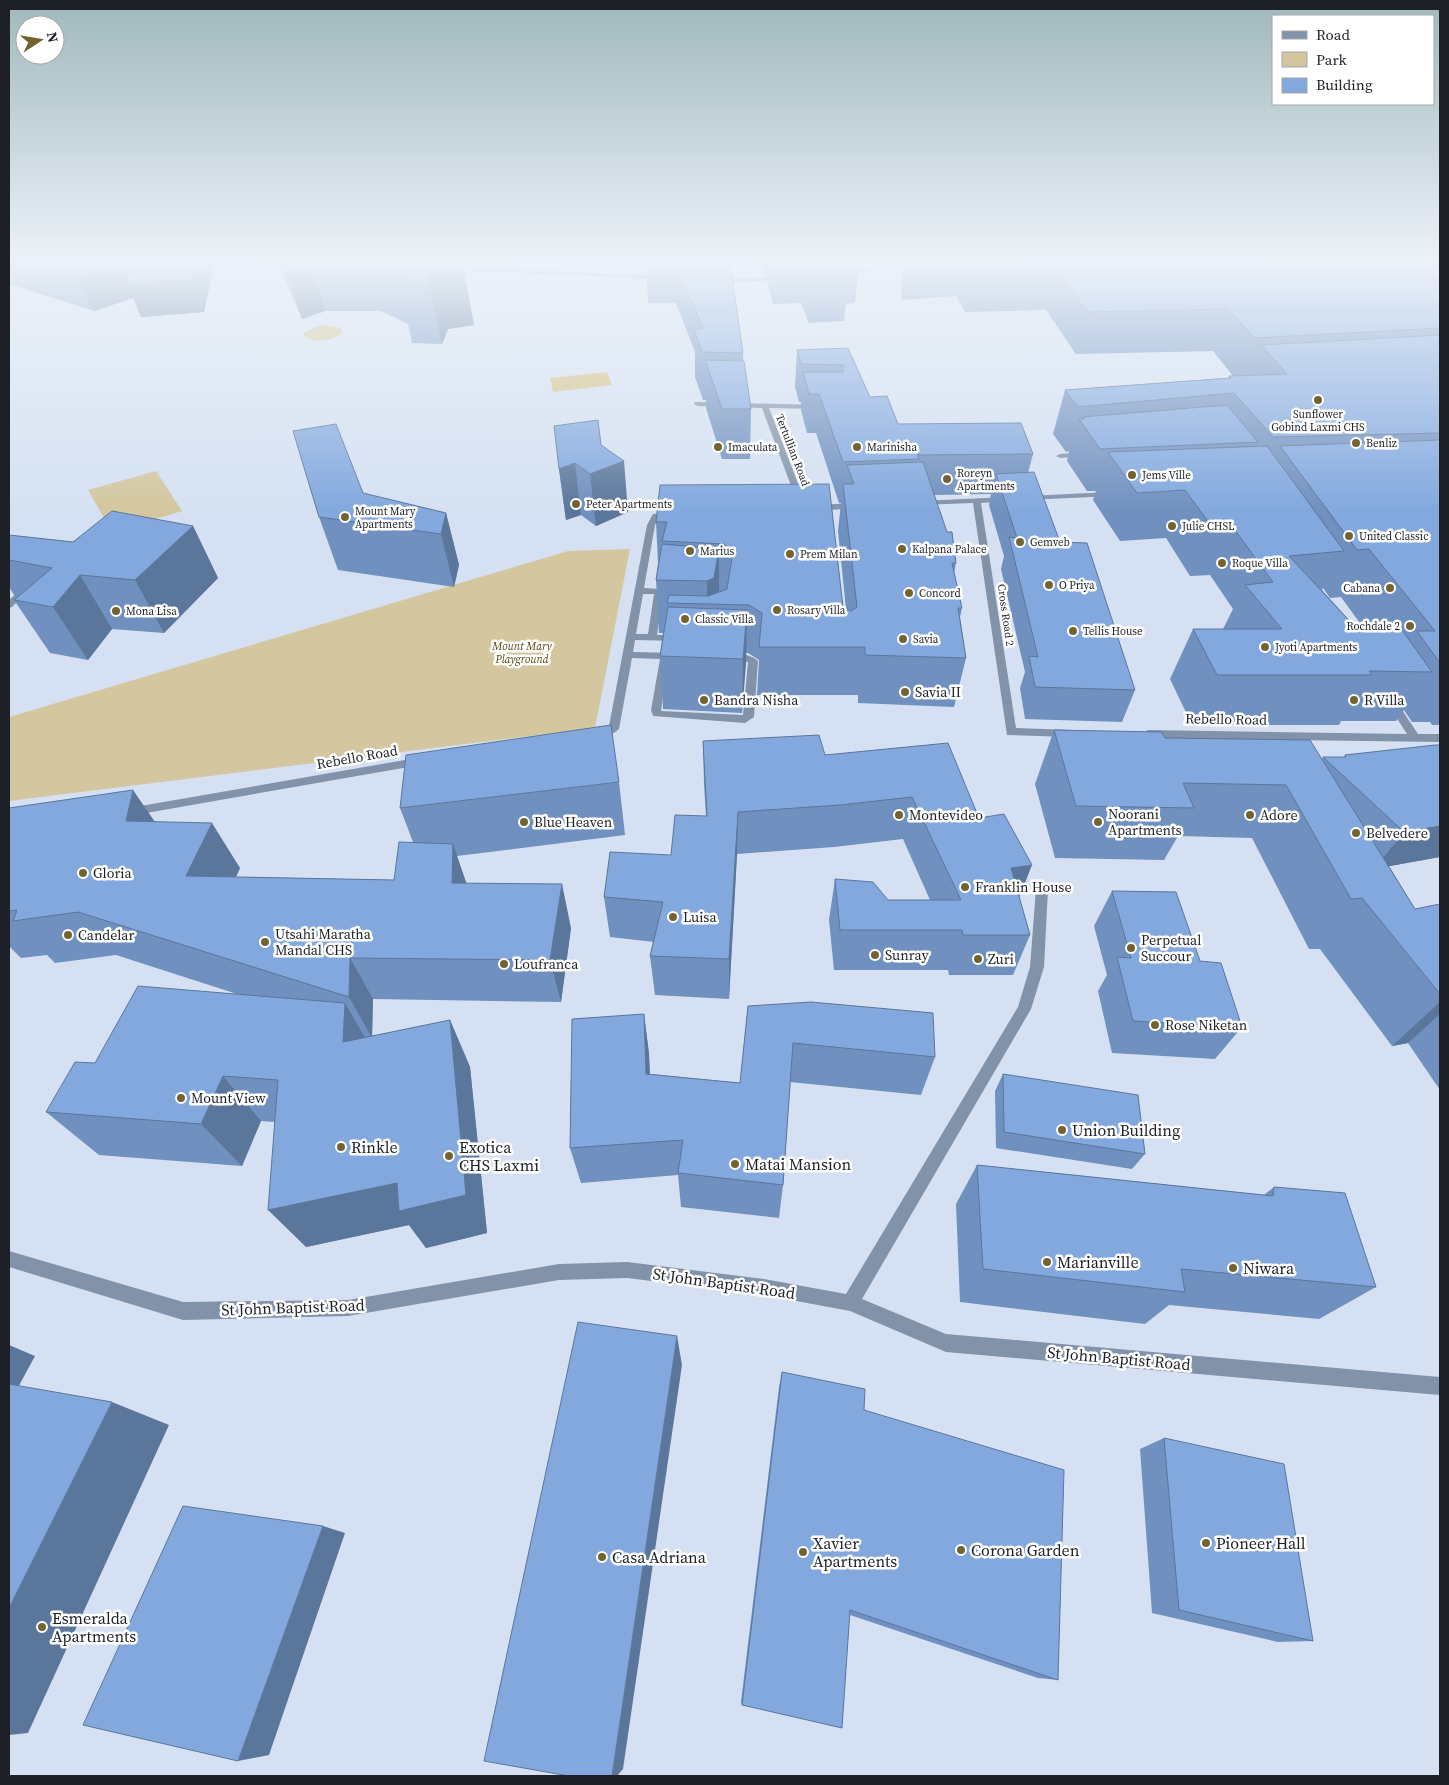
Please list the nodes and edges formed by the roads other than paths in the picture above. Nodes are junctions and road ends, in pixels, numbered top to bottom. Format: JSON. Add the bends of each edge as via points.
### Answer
{"nodes":[{"id":1,"x":698,"y":404,"type":"dead end"},
{"id":2,"x":765,"y":406,"type":"junction"},
{"id":3,"x":827,"y":407,"type":"edge"},
{"id":4,"x":1098,"y":452,"type":"edge"},
{"id":5,"x":1060,"y":456,"type":"dead end"},
{"id":6,"x":1116,"y":494,"type":"edge"},
{"id":7,"x":977,"y":501,"type":"junction"},
{"id":8,"x":908,"y":504,"type":"edge"},
{"id":9,"x":868,"y":505,"type":"edge"},
{"id":10,"x":684,"y":514,"type":"edge"},
{"id":11,"x":32,"y":583,"type":"edge"},
{"id":12,"x":639,"y":591,"type":"junction"},
{"id":13,"x":659,"y":592,"type":"junction"},
{"id":14,"x":687,"y":593,"type":"edge"},
{"id":15,"x":9,"y":604,"type":"edge"},
{"id":16,"x":631,"y":637,"type":"junction"},
{"id":17,"x":652,"y":638,"type":"junction"},
{"id":18,"x":690,"y":639,"type":"edge"},
{"id":19,"x":628,"y":655,"type":"junction"},
{"id":20,"x":664,"y":656,"type":"junction"},
{"id":21,"x":683,"y":657,"type":"edge"},
{"id":22,"x":720,"y":658,"type":"edge"},
{"id":23,"x":1386,"y":695,"type":"edge"},
{"id":24,"x":1080,"y":733,"type":"edge"},
{"id":25,"x":1139,"y":733,"type":"edge"},
{"id":26,"x":585,"y":734,"type":"edge"},
{"id":27,"x":1414,"y":736,"type":"junction"},
{"id":28,"x":1440,"y":738,"type":"edge"},
{"id":29,"x":431,"y":760,"type":"edge"},
{"id":30,"x":115,"y":814,"type":"edge"},
{"id":31,"x":1042,"y":889,"type":"dead end"},
{"id":32,"x":9,"y":1258,"type":"edge"},
{"id":33,"x":850,"y":1303,"type":"junction"},
{"id":34,"x":1440,"y":1386,"type":"edge"}],
"edges":[{"from":1,"to":2,"type":"street","name":"Tertullian Road"},
{"from":2,"to":3,"type":"street"},
{"from":2,"to":9,"type":"street","name":"Tertullian Road","via":[[803,508],[830,512]]},
{"from":4,"to":5,"type":"street"},
{"from":6,"to":7,"type":"street"},
{"from":7,"to":8,"type":"street"},
{"from":7,"to":24,"type":"street","name":"Cross Road 2","via":[[1011,732]]},
{"from":10,"to":12,"type":"street","via":[[656,516],[651,526]]},
{"from":11,"to":15,"type":"street"},
{"from":12,"to":13,"type":"street"},
{"from":12,"to":16,"type":"street"},
{"from":13,"to":14,"type":"street"},
{"from":13,"to":17,"type":"street"},
{"from":16,"to":17,"type":"street"},
{"from":16,"to":19,"type":"street"},
{"from":17,"to":18,"type":"street"},
{"from":19,"to":20,"type":"street"},
{"from":19,"to":26,"type":"street","via":[[614,729]]},
{"from":20,"to":21,"type":"street"},
{"from":20,"to":22,"type":"street","via":[[657,714],[745,719],[749,717],[753,661]]},
{"from":23,"to":27,"type":"street"},
{"from":25,"to":27,"type":"street","name":"Rebello Road"},
{"from":27,"to":28,"type":"street","name":"Rebello Road"},
{"from":29,"to":30,"type":"street","name":"Rebello Road"},
{"from":31,"to":33,"type":"street","via":[[1037,967],[1024,1009]]},
{"from":32,"to":33,"type":"street","name":"St John Baptist Road","via":[[183,1311],[348,1308],[559,1272],[627,1270],[764,1287]]},
{"from":33,"to":34,"type":"street","name":"St John Baptist Road","via":[[946,1343]]}]}
